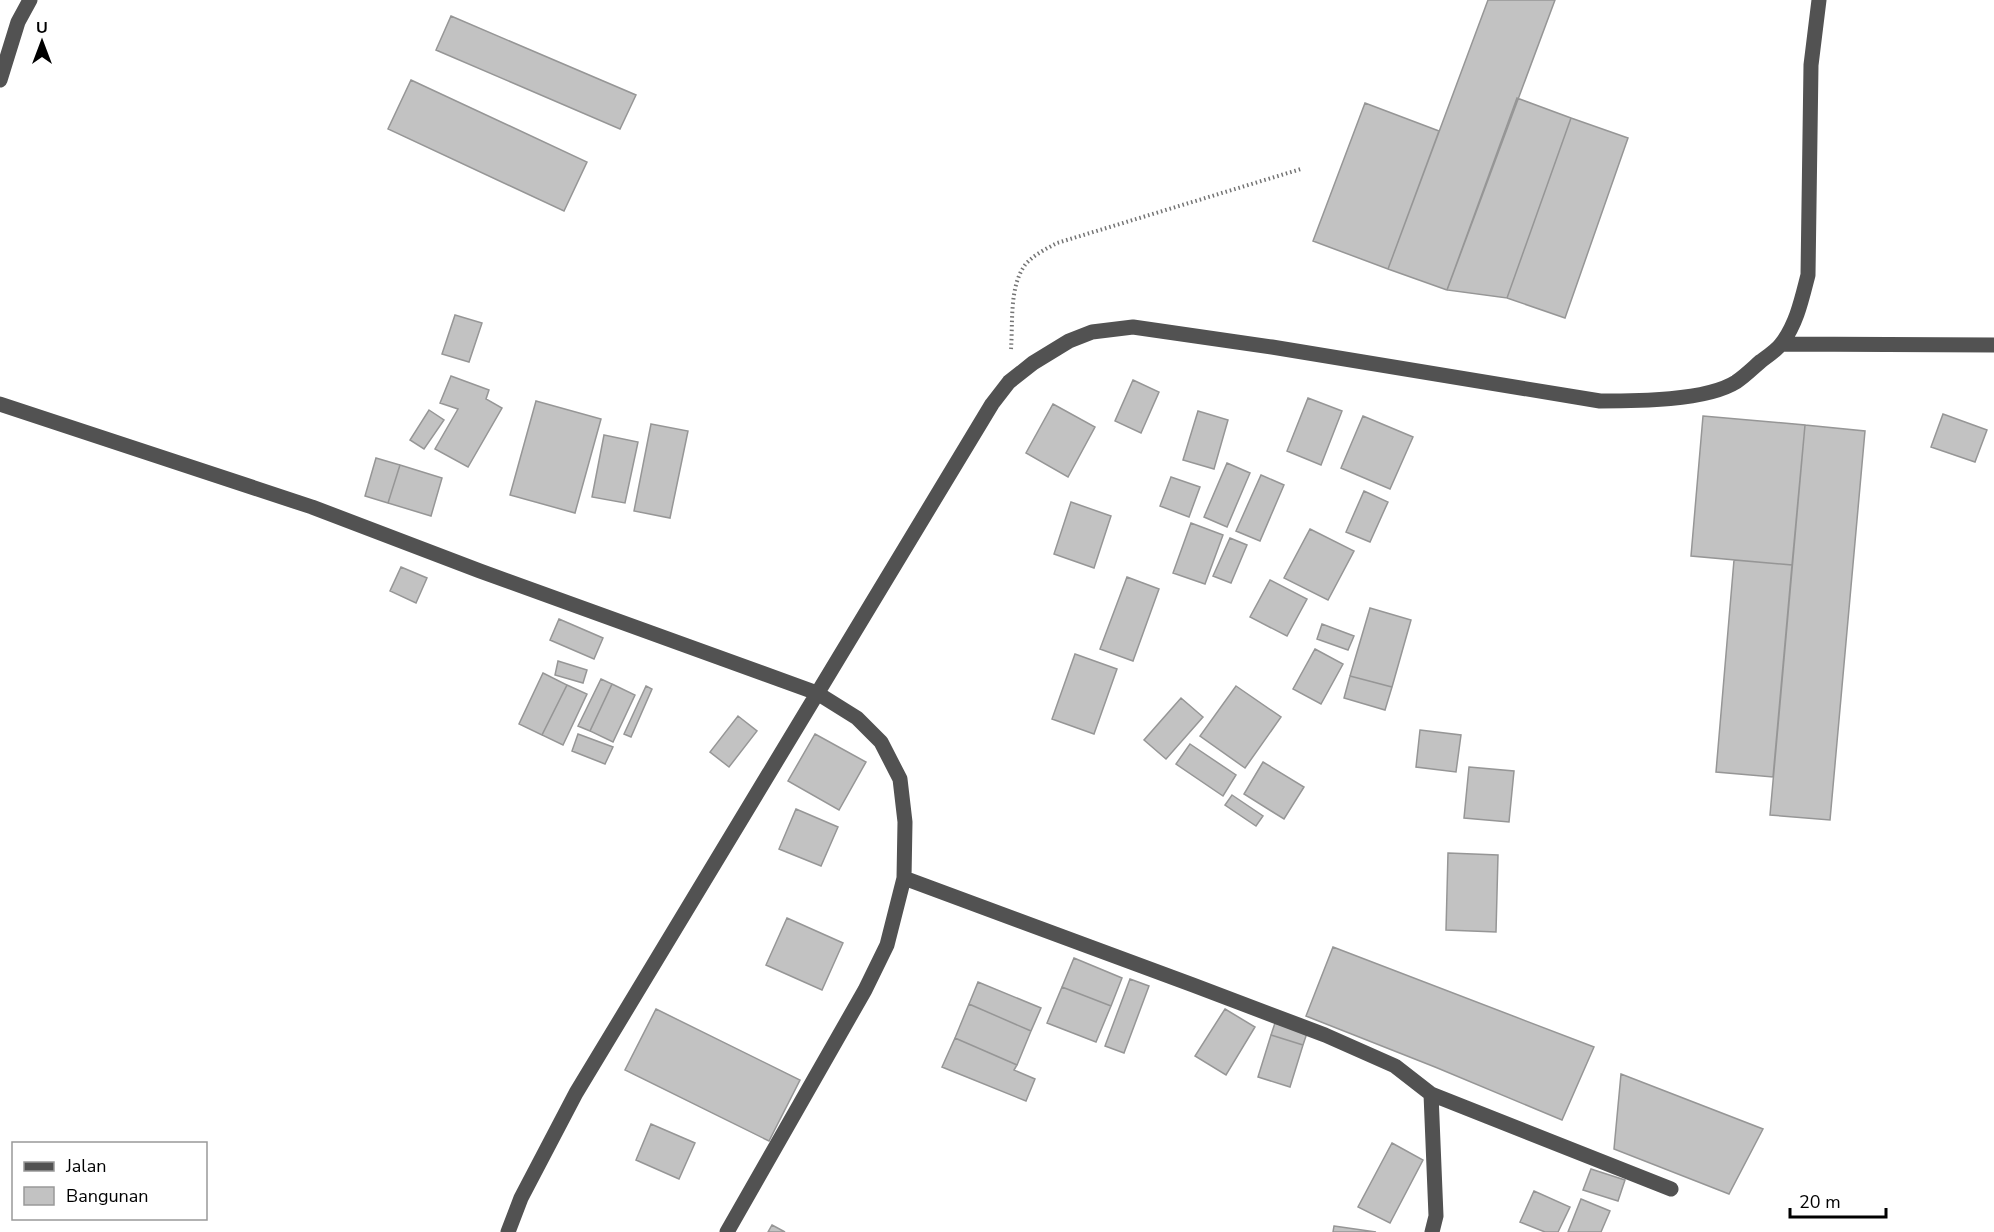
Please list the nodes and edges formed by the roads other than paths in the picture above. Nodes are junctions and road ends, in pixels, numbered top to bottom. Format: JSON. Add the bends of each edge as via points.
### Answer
{"nodes":[{"id":1,"x":30,"y":0,"type":"edge"},
{"id":2,"x":1819,"y":0,"type":"edge"},
{"id":3,"x":0,"y":80,"type":"edge"},
{"id":4,"x":1781,"y":344,"type":"junction"},
{"id":5,"x":1994,"y":345,"type":"edge"},
{"id":6,"x":0,"y":404,"type":"edge"},
{"id":7,"x":817,"y":693,"type":"junction"},
{"id":8,"x":904,"y":878,"type":"junction"},
{"id":9,"x":1431,"y":1094,"type":"junction"},
{"id":10,"x":1671,"y":1189,"type":"dead end"},
{"id":11,"x":508,"y":1232,"type":"edge"},
{"id":12,"x":727,"y":1232,"type":"edge"},
{"id":13,"x":1432,"y":1232,"type":"edge"}],
"edges":[{"from":1,"to":3,"type":"street","via":[[18,22]]},
{"from":2,"to":4,"type":"street","via":[[1811,65],[1808,275],[1801,304]]},
{"from":4,"to":5,"type":"street"},
{"from":4,"to":7,"type":"street","via":[[1735,382],[1719,389],[1693,395],[1600,400],[1133,327],[1092,332],[1033,363],[1009,382],[992,404]]},
{"from":6,"to":7,"type":"street","via":[[312,507]]},
{"from":7,"to":8,"type":"street","via":[[857,718],[881,742],[900,779],[905,822]]},
{"from":7,"to":11,"type":"street","via":[[576,1093],[521,1198]]},
{"from":8,"to":9,"type":"street","via":[[1324,1035],[1395,1066]]},
{"from":8,"to":12,"type":"street","via":[[887,945],[870,981]]},
{"from":9,"to":10,"type":"street"},
{"from":9,"to":13,"type":"street","via":[[1436,1216]]}]}
